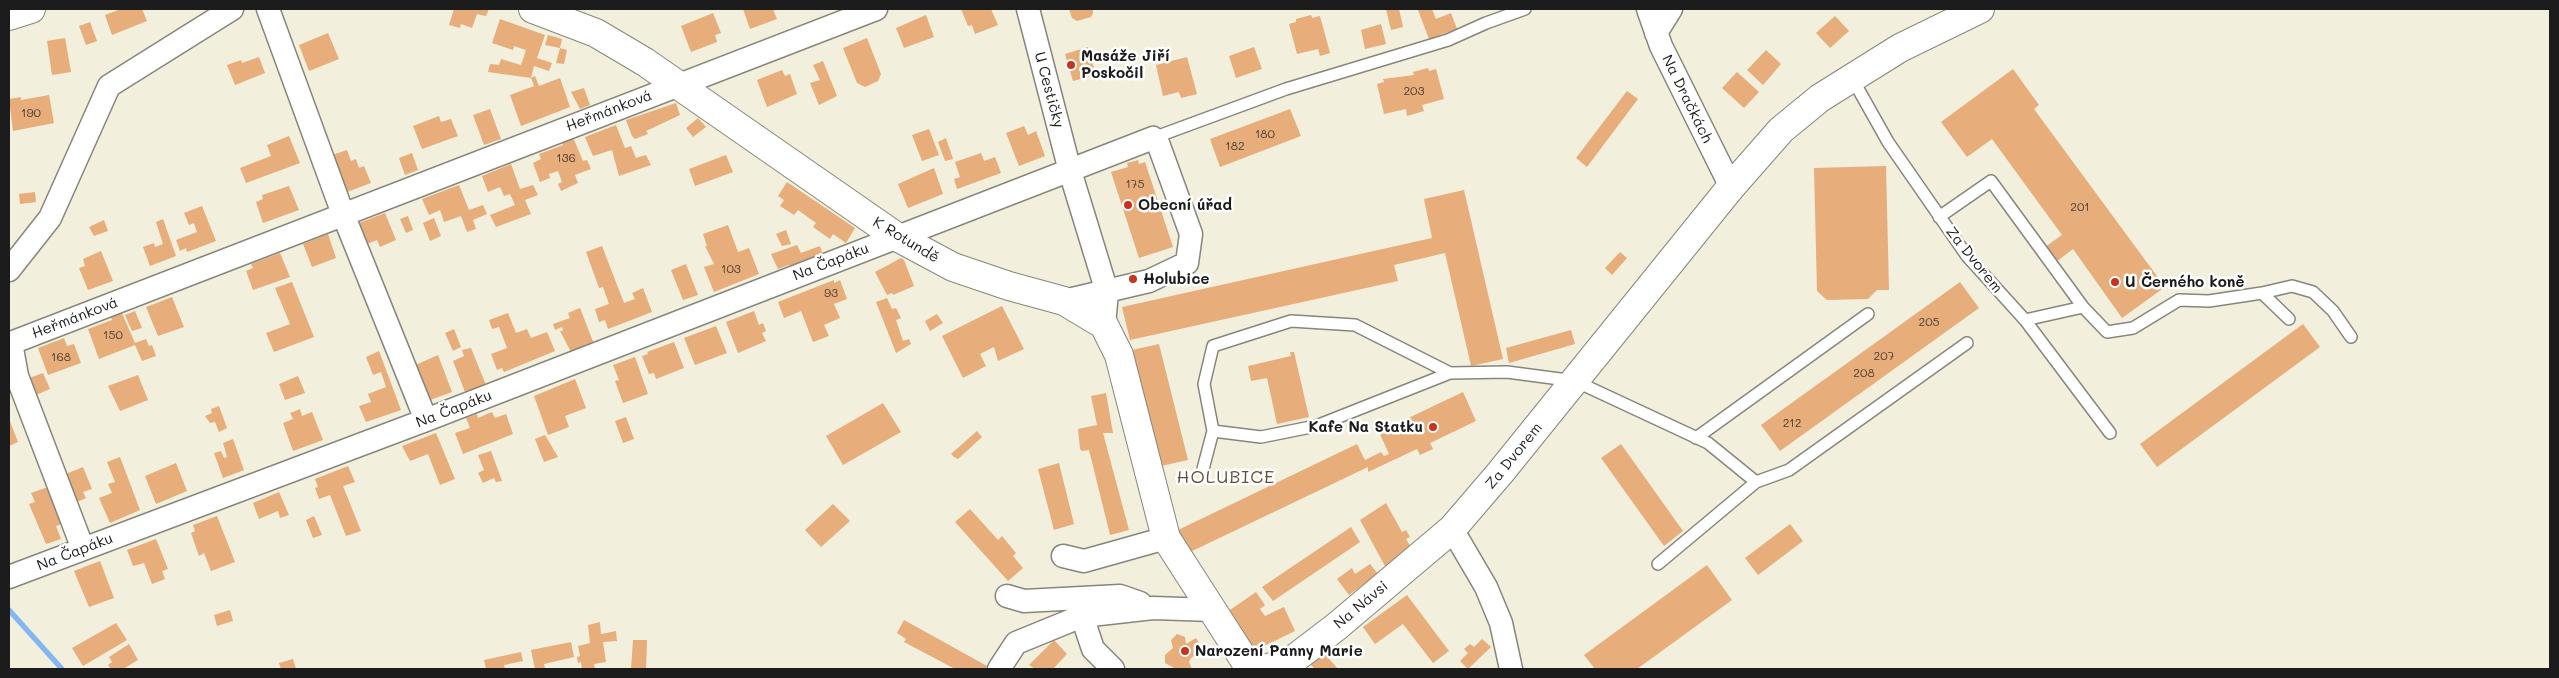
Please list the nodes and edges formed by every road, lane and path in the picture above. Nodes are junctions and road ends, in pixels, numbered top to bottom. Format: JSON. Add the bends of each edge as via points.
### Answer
{"nodes":[{"id":1,"x":31,"y":9,"type":"edge"},
{"id":2,"x":232,"y":9,"type":"edge"},
{"id":3,"x":268,"y":9,"type":"edge"},
{"id":4,"x":533,"y":9,"type":"edge"},
{"id":5,"x":876,"y":9,"type":"edge"},
{"id":6,"x":1028,"y":9,"type":"edge"},
{"id":7,"x":1525,"y":9,"type":"edge"},
{"id":8,"x":1648,"y":9,"type":"edge"},
{"id":9,"x":1671,"y":9,"type":"edge"},
{"id":10,"x":1975,"y":10,"type":"edge"},
{"id":11,"x":9,"y":16,"type":"edge"},
{"id":12,"x":1656,"y":32,"type":"junction"},
{"id":13,"x":1852,"y":78,"type":"junction"},
{"id":14,"x":676,"y":85,"type":"junction"},
{"id":15,"x":1153,"y":138,"type":"junction"},
{"id":16,"x":1070,"y":171,"type":"junction"},
{"id":17,"x":1731,"y":187,"type":"junction"},
{"id":18,"x":343,"y":214,"type":"junction"},
{"id":19,"x":1940,"y":217,"type":"junction"},
{"id":20,"x":897,"y":237,"type":"junction"},
{"id":21,"x":9,"y":270,"type":"edge"},
{"id":22,"x":1107,"y":292,"type":"junction"},
{"id":23,"x":2262,"y":293,"type":"junction"},
{"id":24,"x":1064,"y":301,"type":"junction"},
{"id":25,"x":2082,"y":307,"type":"junction"},
{"id":26,"x":1868,"y":314,"type":"dead end"},
{"id":27,"x":2290,"y":319,"type":"dead end"},
{"id":28,"x":2025,"y":320,"type":"junction"},
{"id":29,"x":1104,"y":325,"type":"junction"},
{"id":30,"x":2351,"y":337,"type":"dead end"},
{"id":31,"x":1967,"y":343,"type":"dead end"},
{"id":32,"x":1450,"y":373,"type":"junction"},
{"id":33,"x":1575,"y":381,"type":"junction"},
{"id":34,"x":426,"y":420,"type":"junction"},
{"id":35,"x":1213,"y":431,"type":"junction"},
{"id":36,"x":2110,"y":433,"type":"dead end"},
{"id":37,"x":1696,"y":438,"type":"junction"},
{"id":38,"x":1203,"y":468,"type":"dead end"},
{"id":39,"x":1756,"y":482,"type":"junction"},
{"id":40,"x":1452,"y":529,"type":"junction"},
{"id":41,"x":1166,"y":538,"type":"junction"},
{"id":42,"x":83,"y":549,"type":"junction"},
{"id":43,"x":1063,"y":556,"type":"dead end"},
{"id":44,"x":1658,"y":564,"type":"dead end"},
{"id":45,"x":9,"y":577,"type":"edge"},
{"id":46,"x":1007,"y":596,"type":"dead end"},
{"id":47,"x":1153,"y":608,"type":"junction"},
{"id":48,"x":1213,"y":610,"type":"junction"},
{"id":49,"x":1082,"y":616,"type":"junction"},
{"id":50,"x":999,"y":669,"type":"edge"},
{"id":51,"x":1113,"y":669,"type":"edge"},
{"id":52,"x":1264,"y":669,"type":"edge"},
{"id":53,"x":1511,"y":669,"type":"edge"}],
"edges":[{"from":1,"to":11,"type":"street"},
{"from":2,"to":21,"type":"street","via":[[110,86],[50,218]]},
{"from":3,"to":18,"type":"street"},
{"from":4,"to":14,"type":"street","name":"K Rotundě","via":[[596,34],[645,62]]},
{"from":5,"to":14,"type":"street","name":"Heřmánková"},
{"from":6,"to":16,"type":"street","name":"U Cestičky"},
{"from":7,"to":15,"type":"lane","via":[[1448,40],[1286,89]]},
{"from":8,"to":12,"type":"street","name":"Na Dračkách"},
{"from":9,"to":12,"type":"street"},
{"from":10,"to":13,"type":"street","name":"Za Dvorem","via":[[1900,48]]},
{"from":12,"to":17,"type":"street","name":"Na Dračkách"},
{"from":13,"to":17,"type":"street","name":"Za Dvorem","via":[[1820,98],[1781,130]]},
{"from":13,"to":19,"type":"lane","name":"Za Dvorem","via":[[1888,142]]},
{"from":14,"to":18,"type":"street","name":"Heřmánková"},
{"from":14,"to":20,"type":"street","name":"K Rotundě"},
{"from":15,"to":16,"type":"street","name":"Na Čapáku"},
{"from":15,"to":22,"type":"street","via":[[1158,143],[1191,234],[1187,263],[1148,280]]},
{"from":16,"to":20,"type":"street","name":"Na Čapáku"},
{"from":16,"to":22,"type":"street","name":"U Cestičky"},
{"from":17,"to":33,"type":"street","name":"Za Dvorem"},
{"from":18,"to":34,"type":"street"},
{"from":18,"to":42,"type":"street","name":"Heřmánková","via":[[11,344],[18,376]]},
{"from":19,"to":25,"type":"lane","via":[[1991,181]]},
{"from":19,"to":28,"type":"lane","name":"Za Dvorem","via":[[1967,256]]},
{"from":20,"to":24,"type":"street","name":"K Rotundě","via":[[953,267]]},
{"from":20,"to":34,"type":"street","name":"Na Čapáku"},
{"from":22,"to":24,"type":"street"},
{"from":22,"to":29,"type":"street"},
{"from":23,"to":25,"type":"lane","via":[[2209,301],[2179,300],[2133,328],[2107,332]]},
{"from":23,"to":27,"type":"lane"},
{"from":23,"to":30,"type":"lane","via":[[2292,286],[2313,292],[2333,311]]},
{"from":24,"to":29,"type":"street","name":"K Rotundě"},
{"from":25,"to":28,"type":"lane"},
{"from":26,"to":37,"type":"lane"},
{"from":28,"to":36,"type":"lane","name":"Za Dvorem"},
{"from":29,"to":41,"type":"street","via":[[1119,355]]},
{"from":31,"to":39,"type":"lane","via":[[1789,470]]},
{"from":32,"to":33,"type":"lane","via":[[1507,372]]},
{"from":32,"to":35,"type":"lane","via":[[1316,426],[1261,437]]},
{"from":32,"to":35,"type":"lane","via":[[1355,325],[1291,321],[1213,346],[1204,384]]},
{"from":33,"to":37,"type":"lane"},
{"from":33,"to":40,"type":"street","name":"Za Dvorem"},
{"from":34,"to":42,"type":"street","name":"Na Čapáku"},
{"from":35,"to":38,"type":"lane"},
{"from":37,"to":39,"type":"lane","via":[[1708,443]]},
{"from":39,"to":44,"type":"lane"},
{"from":40,"to":52,"type":"street","name":"Na Návsi","via":[[1290,662]]},
{"from":40,"to":53,"type":"street","via":[[1486,587],[1501,623]]},
{"from":41,"to":43,"type":"street","via":[[1084,562]]},
{"from":41,"to":48,"type":"street","name":"Na Návsi"},
{"from":42,"to":45,"type":"street","name":"Na Čapáku"},
{"from":46,"to":47,"type":"street","via":[[1024,601],[1120,596]]},
{"from":47,"to":48,"type":"street"},
{"from":47,"to":49,"type":"street"},
{"from":48,"to":52,"type":"street","name":"Na Návsi","via":[[1245,661]]},
{"from":49,"to":50,"type":"street","via":[[1016,643]]},
{"from":49,"to":51,"type":"street","via":[[1093,649]]}]}
